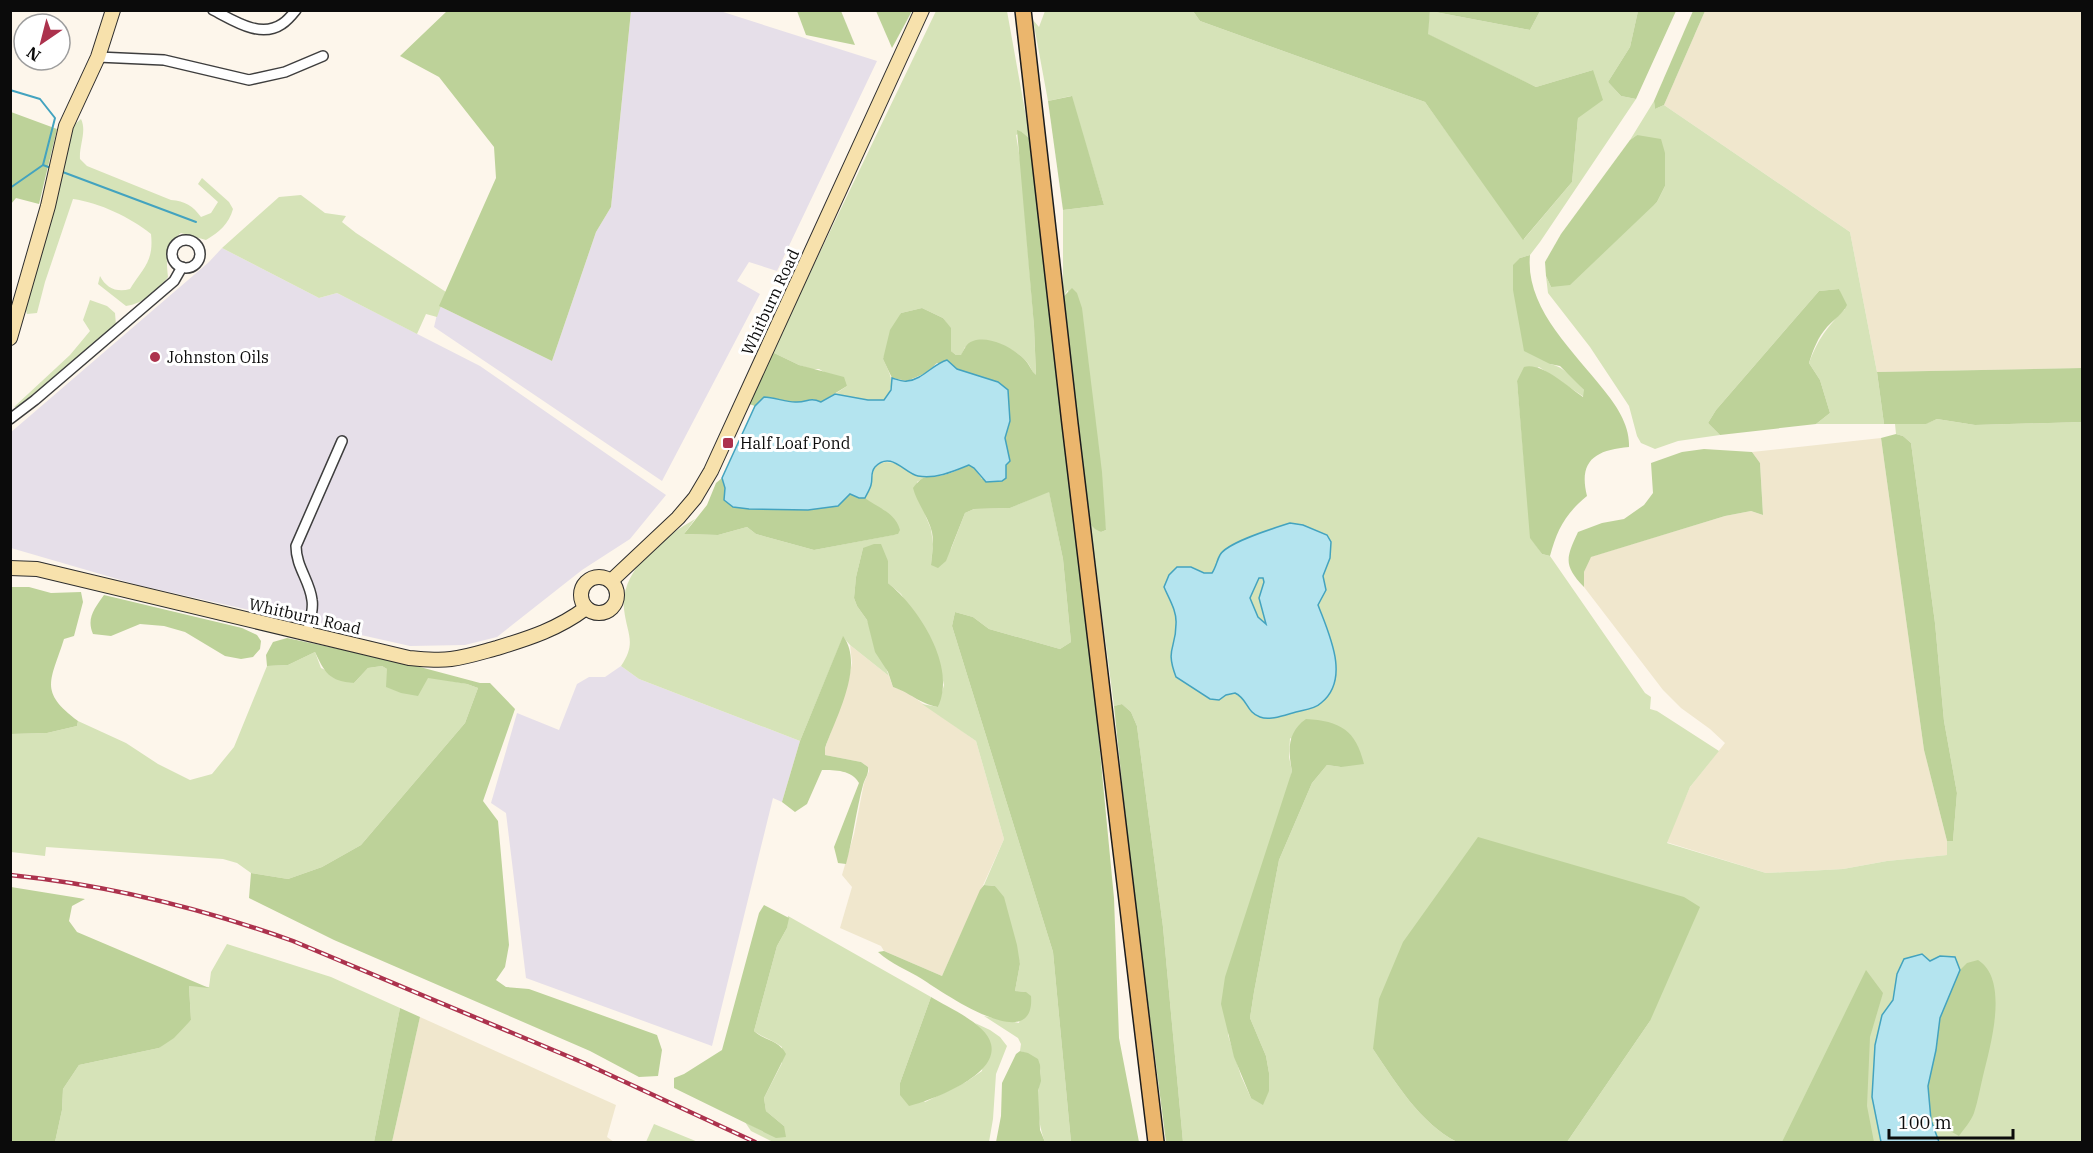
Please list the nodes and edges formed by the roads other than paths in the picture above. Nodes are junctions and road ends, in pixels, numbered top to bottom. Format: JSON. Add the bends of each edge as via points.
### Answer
{"nodes":[{"id":1,"x":113,"y":10,"type":"edge"},
{"id":2,"x":213,"y":10,"type":"edge"},
{"id":3,"x":296,"y":10,"type":"edge"},
{"id":4,"x":922,"y":10,"type":"edge"},
{"id":5,"x":1023,"y":12,"type":"edge"},
{"id":6,"x":323,"y":56,"type":"dead end"},
{"id":7,"x":98,"y":57,"type":"junction"},
{"id":8,"x":182,"y":267,"type":"dead end"},
{"id":9,"x":10,"y":338,"type":"edge"},
{"id":10,"x":10,"y":419,"type":"edge"},
{"id":11,"x":342,"y":441,"type":"dead end"},
{"id":12,"x":10,"y":568,"type":"edge"},
{"id":13,"x":610,"y":581,"type":"junction"},
{"id":14,"x":586,"y":608,"type":"junction"},
{"id":15,"x":307,"y":633,"type":"junction"},
{"id":16,"x":1156,"y":1143,"type":"edge"}],
"edges":[{"from":1,"to":7,"type":"main road"},
{"from":2,"to":3,"type":"street","via":[[247,27],[260,29],[282,24]]},
{"from":4,"to":13,"type":"main road","name":"Whitburn Road","via":[[711,471],[678,518]]},
{"from":5,"to":16,"type":"main road"},
{"from":6,"to":7,"type":"street","via":[[285,72],[249,80],[164,60]]},
{"from":7,"to":9,"type":"main road","via":[[66,126],[48,206]]},
{"from":8,"to":10,"type":"street","via":[[174,281]]},
{"from":11,"to":15,"type":"street","via":[[296,546],[296,559],[312,598]]},
{"from":12,"to":15,"type":"main road","name":"Whitburn Road","via":[[37,569]]},
{"from":13,"to":14,"type":"main road","via":[[597,577],[588,581],[581,595]]},
{"from":13,"to":14,"type":"main road","via":[[617,592],[611,610],[600,614]]},
{"from":14,"to":15,"type":"main road","name":"Whitburn Road","via":[[548,631],[449,659],[409,658]]}]}
